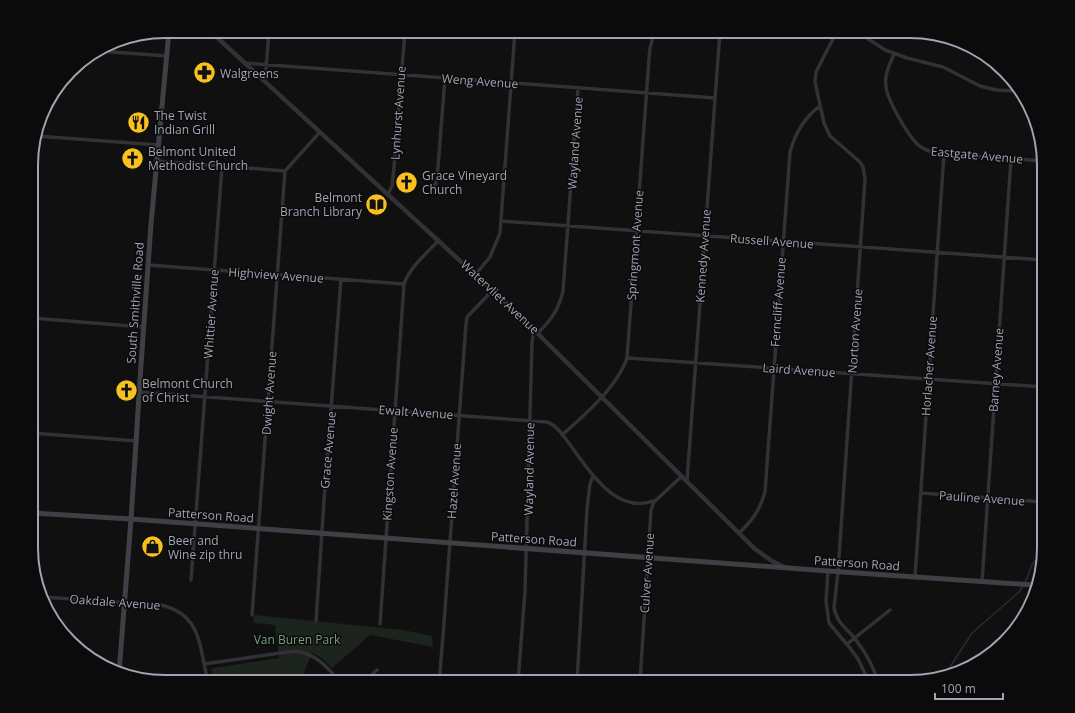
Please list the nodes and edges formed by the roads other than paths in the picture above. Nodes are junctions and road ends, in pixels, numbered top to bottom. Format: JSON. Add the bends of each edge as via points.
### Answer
{"nodes":[{"id":1,"x":168,"y":38,"type":"edge"},
{"id":2,"x":218,"y":38,"type":"edge"},
{"id":3,"x":269,"y":38,"type":"edge"},
{"id":4,"x":404,"y":38,"type":"edge"},
{"id":5,"x":514,"y":38,"type":"edge"},
{"id":6,"x":653,"y":38,"type":"edge"},
{"id":7,"x":719,"y":38,"type":"edge"},
{"id":8,"x":833,"y":38,"type":"edge"},
{"id":9,"x":866,"y":38,"type":"edge"},
{"id":10,"x":108,"y":52,"type":"edge"},
{"id":11,"x":894,"y":54,"type":"junction"},
{"id":12,"x":167,"y":56,"type":"junction"},
{"id":13,"x":245,"y":63,"type":"junction"},
{"id":14,"x":267,"y":65,"type":"junction"},
{"id":15,"x":401,"y":75,"type":"junction"},
{"id":16,"x":445,"y":78,"type":"junction"},
{"id":17,"x":265,"y":82,"type":"junction"},
{"id":18,"x":511,"y":84,"type":"junction"},
{"id":19,"x":578,"y":88,"type":"junction"},
{"id":20,"x":1013,"y":90,"type":"edge"},
{"id":21,"x":646,"y":93,"type":"junction"},
{"id":22,"x":715,"y":98,"type":"junction"},
{"id":23,"x":820,"y":106,"type":"junction"},
{"id":24,"x":320,"y":132,"type":"junction"},
{"id":25,"x":41,"y":136,"type":"edge"},
{"id":26,"x":159,"y":146,"type":"junction"},
{"id":27,"x":944,"y":154,"type":"junction"},
{"id":28,"x":1011,"y":159,"type":"junction"},
{"id":29,"x":157,"y":161,"type":"junction"},
{"id":30,"x":1037,"y":161,"type":"edge"},
{"id":31,"x":222,"y":167,"type":"junction"},
{"id":32,"x":285,"y":171,"type":"junction"},
{"id":33,"x":433,"y":188,"type":"dead end"},
{"id":34,"x":388,"y":194,"type":"junction"},
{"id":35,"x":501,"y":222,"type":"junction"},
{"id":36,"x":569,"y":226,"type":"junction"},
{"id":37,"x":636,"y":231,"type":"junction"},
{"id":38,"x":704,"y":236,"type":"junction"},
{"id":39,"x":439,"y":240,"type":"junction"},
{"id":40,"x":783,"y":242,"type":"junction"},
{"id":41,"x":861,"y":247,"type":"junction"},
{"id":42,"x":938,"y":253,"type":"junction"},
{"id":43,"x":1004,"y":257,"type":"junction"},
{"id":44,"x":1037,"y":259,"type":"edge"},
{"id":45,"x":148,"y":265,"type":"junction"},
{"id":46,"x":214,"y":270,"type":"junction"},
{"id":47,"x":476,"y":274,"type":"junction"},
{"id":48,"x":277,"y":275,"type":"junction"},
{"id":49,"x":341,"y":279,"type":"junction"},
{"id":50,"x":404,"y":284,"type":"junction"},
{"id":51,"x":493,"y":290,"type":"junction"},
{"id":52,"x":38,"y":318,"type":"edge"},
{"id":53,"x":143,"y":327,"type":"junction"},
{"id":54,"x":534,"y":328,"type":"junction"},
{"id":55,"x":538,"y":333,"type":"junction"},
{"id":56,"x":627,"y":358,"type":"junction"},
{"id":57,"x":695,"y":363,"type":"junction"},
{"id":58,"x":774,"y":368,"type":"junction"},
{"id":59,"x":852,"y":374,"type":"junction"},
{"id":60,"x":928,"y":379,"type":"junction"},
{"id":61,"x":995,"y":384,"type":"junction"},
{"id":62,"x":1037,"y":387,"type":"edge"},
{"id":63,"x":139,"y":392,"type":"junction"},
{"id":64,"x":602,"y":396,"type":"junction"},
{"id":65,"x":204,"y":397,"type":"junction"},
{"id":66,"x":268,"y":402,"type":"junction"},
{"id":67,"x":332,"y":406,"type":"junction"},
{"id":68,"x":395,"y":411,"type":"junction"},
{"id":69,"x":459,"y":416,"type":"junction"},
{"id":70,"x":530,"y":421,"type":"junction"},
{"id":71,"x":38,"y":433,"type":"edge"},
{"id":72,"x":562,"y":435,"type":"junction"},
{"id":73,"x":136,"y":441,"type":"junction"},
{"id":74,"x":593,"y":476,"type":"junction"},
{"id":75,"x":682,"y":476,"type":"junction"},
{"id":76,"x":687,"y":481,"type":"junction"},
{"id":77,"x":921,"y":493,"type":"junction"},
{"id":78,"x":988,"y":499,"type":"junction"},
{"id":79,"x":656,"y":500,"type":"junction"},
{"id":80,"x":1037,"y":502,"type":"edge"},
{"id":81,"x":38,"y":513,"type":"edge"},
{"id":82,"x":131,"y":519,"type":"junction"},
{"id":83,"x":195,"y":524,"type":"junction"},
{"id":84,"x":258,"y":529,"type":"junction"},
{"id":85,"x":322,"y":533,"type":"junction"},
{"id":86,"x":739,"y":533,"type":"junction"},
{"id":87,"x":386,"y":538,"type":"junction"},
{"id":88,"x":449,"y":543,"type":"junction"},
{"id":89,"x":526,"y":548,"type":"junction"},
{"id":90,"x":585,"y":553,"type":"junction"},
{"id":91,"x":648,"y":557,"type":"junction"},
{"id":92,"x":784,"y":567,"type":"junction"},
{"id":93,"x":828,"y":571,"type":"junction"},
{"id":94,"x":838,"y":572,"type":"junction"},
{"id":95,"x":915,"y":577,"type":"junction"},
{"id":96,"x":191,"y":580,"type":"dead end"},
{"id":97,"x":982,"y":582,"type":"junction"},
{"id":98,"x":1031,"y":585,"type":"edge"},
{"id":99,"x":49,"y":597,"type":"edge"},
{"id":100,"x":125,"y":602,"type":"junction"},
{"id":101,"x":890,"y":610,"type":"dead end"},
{"id":102,"x":252,"y":615,"type":"dead end"},
{"id":103,"x":316,"y":621,"type":"dead end"},
{"id":104,"x":380,"y":624,"type":"dead end"},
{"id":105,"x":855,"y":638,"type":"junction"},
{"id":106,"x":847,"y":644,"type":"junction"},
{"id":107,"x":204,"y":664,"type":"junction"},
{"id":108,"x":120,"y":666,"type":"edge"},
{"id":109,"x":378,"y":670,"type":"dead end"},
{"id":110,"x":206,"y":675,"type":"edge"},
{"id":111,"x":334,"y":675,"type":"edge"},
{"id":112,"x":372,"y":675,"type":"edge"},
{"id":113,"x":441,"y":675,"type":"edge"},
{"id":114,"x":519,"y":675,"type":"edge"},
{"id":115,"x":576,"y":675,"type":"edge"},
{"id":116,"x":640,"y":675,"type":"edge"},
{"id":117,"x":866,"y":675,"type":"edge"},
{"id":118,"x":875,"y":675,"type":"edge"}],
"edges":[{"from":1,"to":12,"type":"main road","name":"South Smithville Road"},
{"from":2,"to":13,"type":"street","name":"Watervliet Avenue"},
{"from":3,"to":14,"type":"street"},
{"from":4,"to":15,"type":"street","name":"Lynhurst Avenue"},
{"from":5,"to":18,"type":"street"},
{"from":6,"to":21,"type":"street","name":"Springmont Avenue"},
{"from":7,"to":22,"type":"street","name":"Kennedy Avenue"},
{"from":8,"to":23,"type":"street","via":[[815,77]]},
{"from":9,"to":11,"type":"street"},
{"from":10,"to":12,"type":"street"},
{"from":11,"to":20,"type":"street","via":[[943,67],[987,88]]},
{"from":11,"to":27,"type":"street","name":"Eastgate Avenue","via":[[885,86],[889,99],[917,144],[926,150]]},
{"from":12,"to":26,"type":"main road","name":"South Smithville Road"},
{"from":13,"to":14,"type":"street","name":"Weng Avenue"},
{"from":13,"to":17,"type":"street","name":"Watervliet Avenue"},
{"from":14,"to":15,"type":"street","name":"Weng Avenue"},
{"from":14,"to":17,"type":"street"},
{"from":15,"to":16,"type":"street","name":"Weng Avenue"},
{"from":15,"to":34,"type":"street","name":"Lynhurst Avenue","via":[[392,186]]},
{"from":16,"to":18,"type":"street","name":"Weng Avenue"},
{"from":16,"to":33,"type":"street","via":[[438,167]]},
{"from":17,"to":24,"type":"street","name":"Watervliet Avenue"},
{"from":18,"to":19,"type":"street","name":"Weng Avenue"},
{"from":18,"to":35,"type":"street"},
{"from":19,"to":21,"type":"street","name":"Weng Avenue"},
{"from":19,"to":36,"type":"street","name":"Wayland Avenue"},
{"from":21,"to":22,"type":"street","name":"Weng Avenue"},
{"from":21,"to":37,"type":"street","name":"Springmont Avenue"},
{"from":22,"to":38,"type":"street","name":"Kennedy Avenue"},
{"from":23,"to":40,"type":"street","name":"Ferncliff Avenue","via":[[803,124],[791,148]]},
{"from":23,"to":41,"type":"street","name":"Norton Avenue","via":[[830,136],[860,162],[865,172]]},
{"from":24,"to":32,"type":"street"},
{"from":24,"to":34,"type":"street","name":"Watervliet Avenue"},
{"from":25,"to":26,"type":"street"},
{"from":26,"to":29,"type":"main road","name":"South Smithville Road"},
{"from":27,"to":28,"type":"street","name":"Eastgate Avenue"},
{"from":27,"to":42,"type":"street","name":"Horlacher Avenue"},
{"from":28,"to":30,"type":"street","name":"Eastgate Avenue"},
{"from":28,"to":43,"type":"street","name":"Barney Avenue"},
{"from":29,"to":31,"type":"street"},
{"from":29,"to":45,"type":"main road","name":"South Smithville Road"},
{"from":31,"to":32,"type":"street"},
{"from":31,"to":46,"type":"street","name":"Whittier Avenue"},
{"from":32,"to":48,"type":"street","name":"Dwight Avenue"},
{"from":34,"to":39,"type":"street","name":"Watervliet Avenue"},
{"from":35,"to":36,"type":"street","name":"Russell Avenue"},
{"from":35,"to":47,"type":"street","via":[[495,248]]},
{"from":36,"to":37,"type":"street","name":"Russell Avenue"},
{"from":36,"to":55,"type":"street","name":"Wayland Avenue","via":[[560,302],[554,314]]},
{"from":37,"to":38,"type":"street","name":"Russell Avenue"},
{"from":37,"to":56,"type":"street","name":"Springmont Avenue"},
{"from":38,"to":40,"type":"street","name":"Russell Avenue"},
{"from":38,"to":57,"type":"street","name":"Kennedy Avenue"},
{"from":39,"to":47,"type":"street","name":"Watervliet Avenue"},
{"from":39,"to":50,"type":"street","name":"Kingston Avenue","via":[[413,268]]},
{"from":40,"to":41,"type":"street","name":"Russell Avenue"},
{"from":40,"to":58,"type":"street","name":"Ferncliff Avenue"},
{"from":41,"to":42,"type":"street","name":"Russell Avenue"},
{"from":41,"to":59,"type":"street","name":"Norton Avenue"},
{"from":42,"to":43,"type":"street","name":"Russell Avenue"},
{"from":42,"to":60,"type":"street","name":"Horlacher Avenue"},
{"from":43,"to":44,"type":"street","name":"Russell Avenue"},
{"from":43,"to":61,"type":"street","name":"Barney Avenue"},
{"from":45,"to":46,"type":"street","name":"Highview Avenue"},
{"from":45,"to":53,"type":"main road","name":"South Smithville Road"},
{"from":46,"to":48,"type":"street","name":"Highview Avenue"},
{"from":46,"to":65,"type":"street","name":"Whittier Avenue"},
{"from":47,"to":51,"type":"street","name":"Watervliet Avenue"},
{"from":48,"to":49,"type":"street","name":"Highview Avenue"},
{"from":48,"to":66,"type":"street","name":"Dwight Avenue"},
{"from":49,"to":50,"type":"street","name":"Highview Avenue"},
{"from":49,"to":67,"type":"street","name":"Grace Avenue"},
{"from":50,"to":68,"type":"street","name":"Kingston Avenue"},
{"from":51,"to":54,"type":"street","name":"Watervliet Avenue"},
{"from":51,"to":69,"type":"street","name":"Hazel Avenue","via":[[467,318]]},
{"from":52,"to":53,"type":"street"},
{"from":53,"to":63,"type":"main road","name":"South Smithville Road"},
{"from":54,"to":55,"type":"street","name":"Watervliet Avenue"},
{"from":54,"to":70,"type":"street","name":"Wayland Avenue"},
{"from":55,"to":64,"type":"street","name":"Watervliet Avenue"},
{"from":56,"to":57,"type":"street","name":"Laird Avenue"},
{"from":56,"to":64,"type":"street","name":"Springmont Avenue","via":[[615,381]]},
{"from":57,"to":58,"type":"street","name":"Laird Avenue"},
{"from":57,"to":76,"type":"street","name":"Kennedy Avenue"},
{"from":58,"to":59,"type":"street","name":"Laird Avenue"},
{"from":58,"to":86,"type":"street","name":"Ferncliff Avenue","via":[[765,492],[756,515]]},
{"from":59,"to":60,"type":"street","name":"Laird Avenue"},
{"from":59,"to":94,"type":"street","name":"Norton Avenue"},
{"from":60,"to":61,"type":"street","name":"Laird Avenue"},
{"from":60,"to":77,"type":"street","name":"Horlacher Avenue"},
{"from":61,"to":62,"type":"street","name":"Laird Avenue"},
{"from":61,"to":78,"type":"street","name":"Barney Avenue"},
{"from":63,"to":65,"type":"street","name":"Ewalt Avenue"},
{"from":63,"to":73,"type":"main road","name":"South Smithville Road"},
{"from":64,"to":72,"type":"street","name":"Springmont Avenue"},
{"from":64,"to":75,"type":"street","name":"Watervliet Avenue"},
{"from":65,"to":66,"type":"street","name":"Ewalt Avenue"},
{"from":65,"to":83,"type":"street","name":"Whittier Avenue"},
{"from":66,"to":67,"type":"street","name":"Ewalt Avenue"},
{"from":66,"to":84,"type":"street","name":"Dwight Avenue"},
{"from":67,"to":68,"type":"street","name":"Ewalt Avenue"},
{"from":67,"to":85,"type":"street","name":"Grace Avenue"},
{"from":68,"to":69,"type":"street","name":"Ewalt Avenue"},
{"from":68,"to":87,"type":"street","name":"Kingston Avenue"},
{"from":69,"to":70,"type":"street","name":"Ewalt Avenue"},
{"from":69,"to":88,"type":"street","name":"Hazel Avenue"},
{"from":70,"to":72,"type":"street","name":"Ewalt Avenue","via":[[547,422]]},
{"from":70,"to":89,"type":"street","name":"Wayland Avenue"},
{"from":71,"to":73,"type":"street"},
{"from":72,"to":74,"type":"street","name":"Ewalt Avenue"},
{"from":73,"to":82,"type":"main road","name":"South Smithville Road"},
{"from":74,"to":79,"type":"street","name":"Ewalt Avenue","via":[[622,501],[642,504]]},
{"from":74,"to":90,"type":"street","via":[[590,484]]},
{"from":75,"to":76,"type":"street","name":"Watervliet Avenue"},
{"from":75,"to":79,"type":"street"},
{"from":76,"to":86,"type":"street","name":"Watervliet Avenue"},
{"from":77,"to":78,"type":"street","name":"Pauline Avenue"},
{"from":77,"to":95,"type":"street","name":"Horlacher Avenue"},
{"from":78,"to":80,"type":"street","name":"Pauline Avenue"},
{"from":78,"to":97,"type":"street","name":"Barney Avenue"},
{"from":79,"to":91,"type":"street","name":"Culver Avenue","via":[[651,510]]},
{"from":81,"to":82,"type":"main road","name":"Patterson Road"},
{"from":82,"to":83,"type":"main road","name":"Patterson Road"},
{"from":82,"to":100,"type":"main road","name":"South Smithville Road"},
{"from":83,"to":84,"type":"main road","name":"Patterson Road"},
{"from":83,"to":96,"type":"street","name":"Whittier Avenue"},
{"from":84,"to":85,"type":"main road","name":"Patterson Road"},
{"from":84,"to":102,"type":"street","name":"Dwight Avenue"},
{"from":85,"to":87,"type":"main road","name":"Patterson Road"},
{"from":85,"to":103,"type":"street","name":"Grace Avenue"},
{"from":86,"to":92,"type":"street","name":"Watervliet Avenue","via":[[761,554]]},
{"from":87,"to":88,"type":"main road","name":"Patterson Road"},
{"from":87,"to":104,"type":"street","name":"Kingston Avenue"},
{"from":88,"to":89,"type":"main road","name":"Patterson Road"},
{"from":88,"to":113,"type":"street","name":"Hazel Avenue"},
{"from":89,"to":90,"type":"main road","name":"Patterson Road"},
{"from":89,"to":114,"type":"street","name":"Wayland Avenue"},
{"from":90,"to":91,"type":"main road","name":"Patterson Road"},
{"from":90,"to":115,"type":"street"},
{"from":91,"to":92,"type":"main road","name":"Patterson Road"},
{"from":91,"to":116,"type":"street","name":"Culver Avenue"},
{"from":92,"to":93,"type":"main road","name":"Patterson Road"},
{"from":93,"to":94,"type":"main road","name":"Patterson Road"},
{"from":93,"to":106,"type":"street","via":[[828,618],[831,627]]},
{"from":94,"to":95,"type":"main road","name":"Patterson Road"},
{"from":94,"to":105,"type":"street","name":"Norton Avenue","via":[[834,613],[838,621]]},
{"from":95,"to":97,"type":"main road","name":"Patterson Road"},
{"from":97,"to":98,"type":"main road","name":"Patterson Road"},
{"from":99,"to":100,"type":"street","name":"Oakdale Avenue"},
{"from":100,"to":107,"type":"street","name":"Oakdale Avenue","via":[[161,605],[181,613],[195,628]]},
{"from":100,"to":108,"type":"main road","name":"South Smithville Road"},
{"from":101,"to":105,"type":"street"},
{"from":105,"to":106,"type":"street"},
{"from":105,"to":118,"type":"street","name":"Norton Avenue"},
{"from":106,"to":117,"type":"street"},
{"from":107,"to":110,"type":"street","name":"Oakdale Avenue"},
{"from":107,"to":111,"type":"street","via":[[295,652],[317,658]]},
{"from":109,"to":112,"type":"street"}]}
